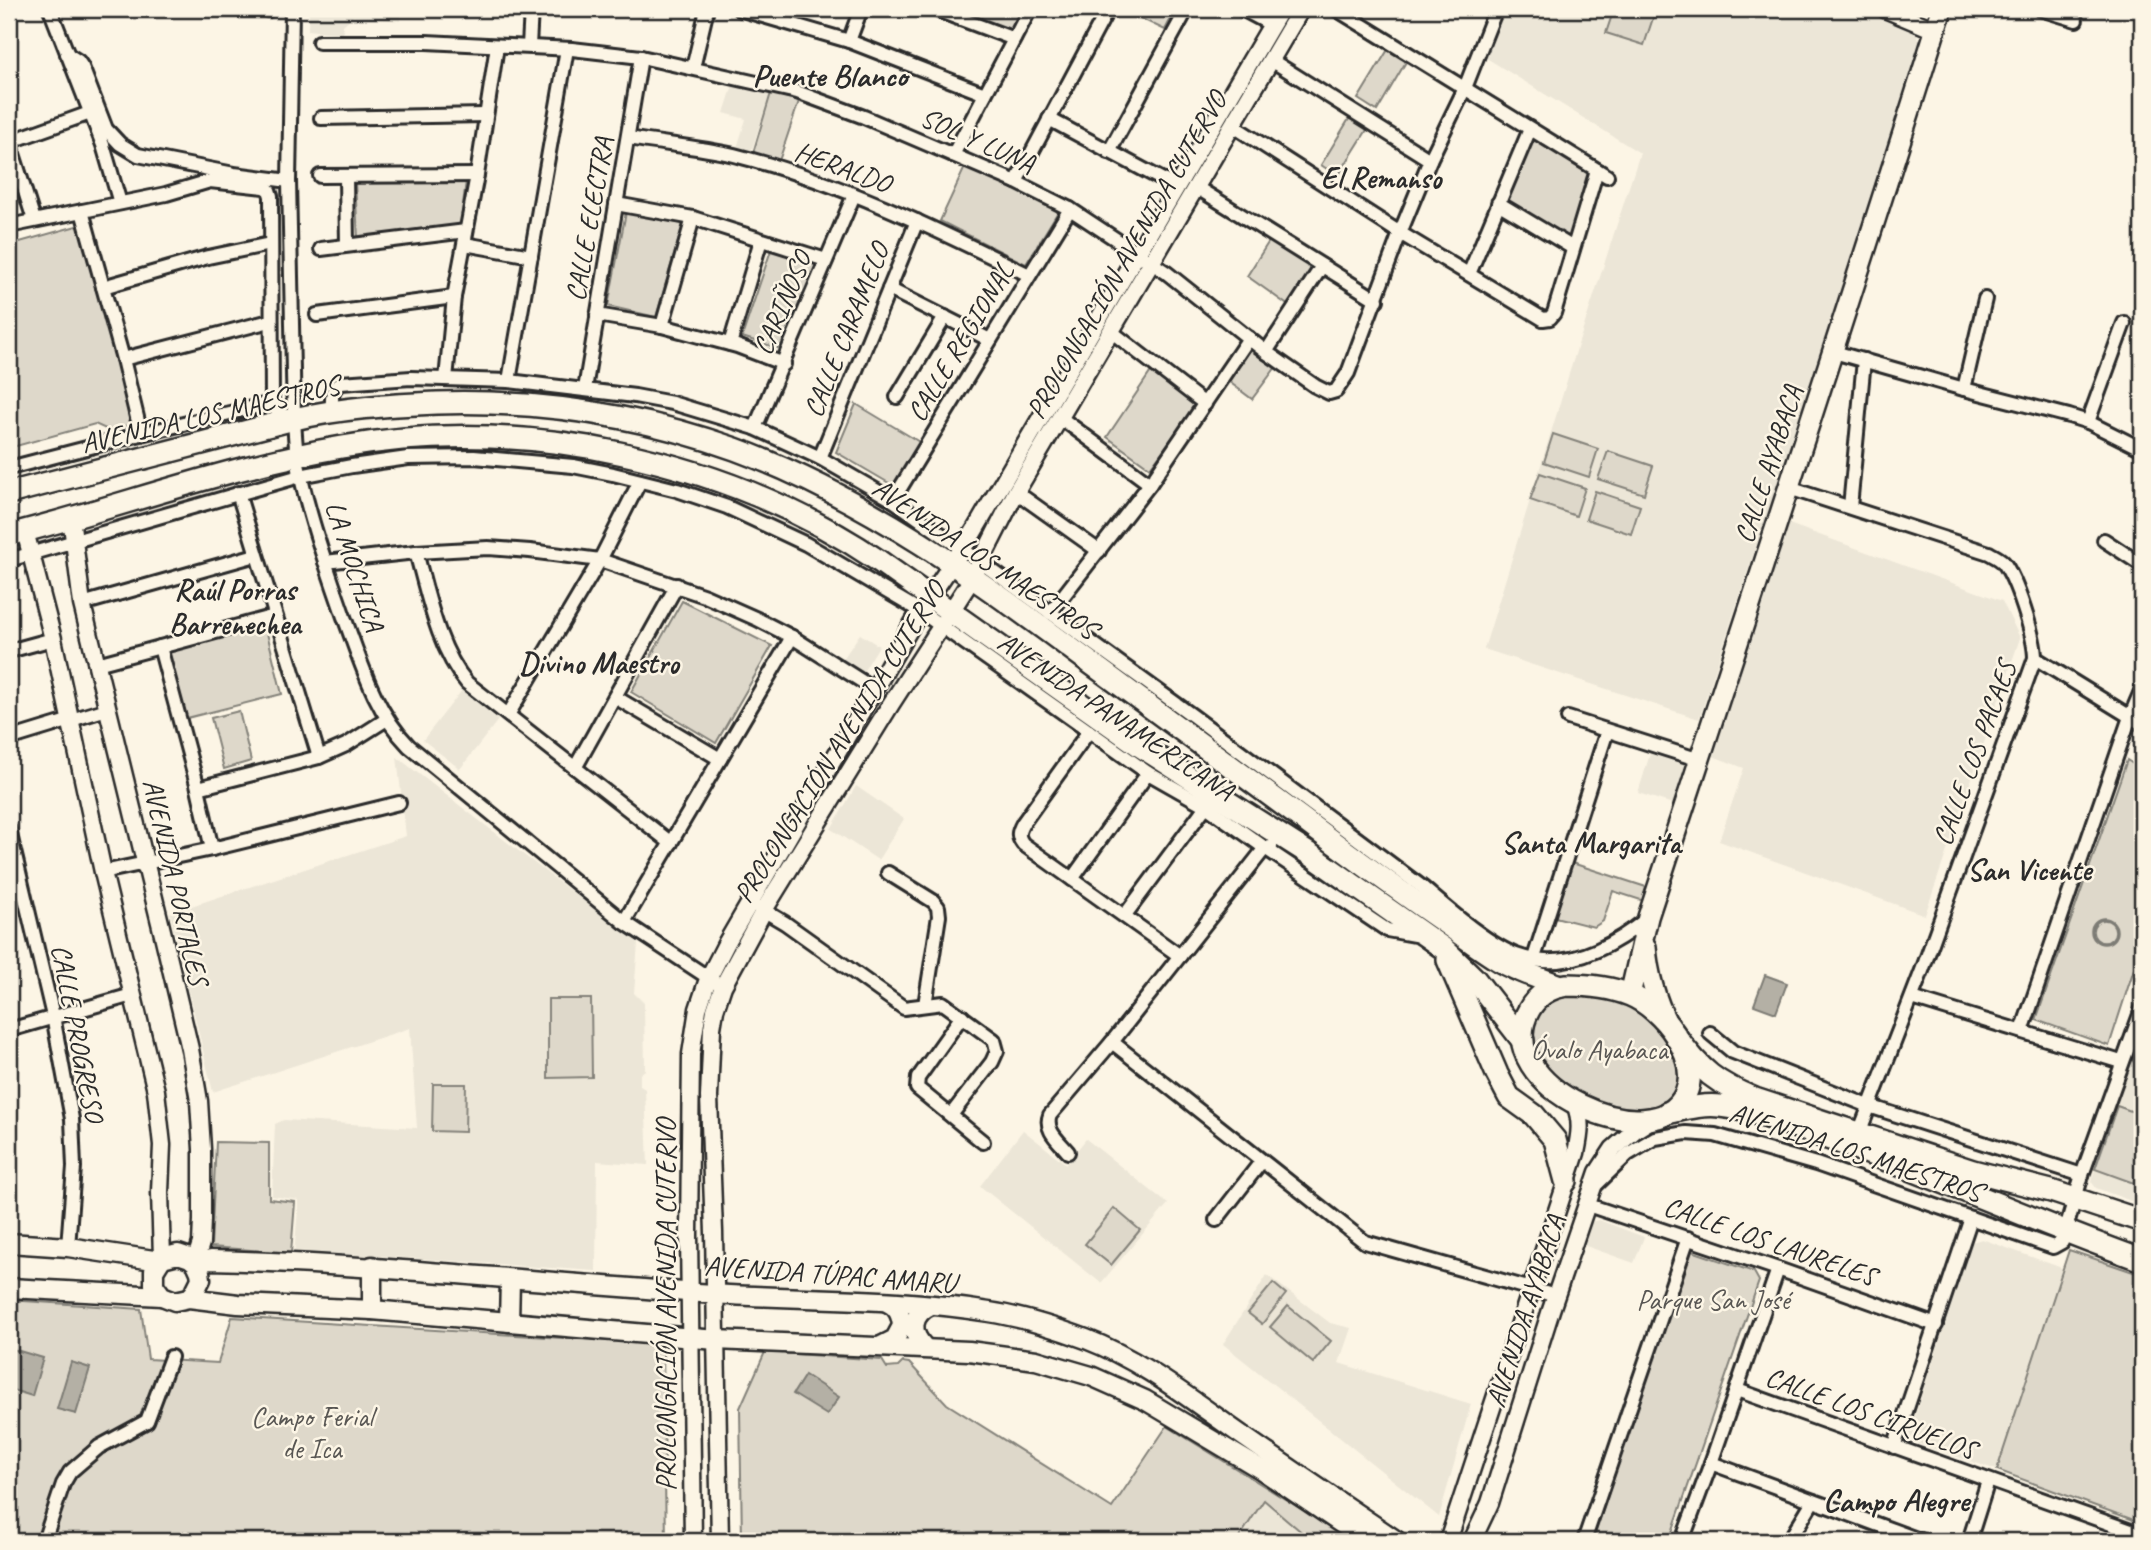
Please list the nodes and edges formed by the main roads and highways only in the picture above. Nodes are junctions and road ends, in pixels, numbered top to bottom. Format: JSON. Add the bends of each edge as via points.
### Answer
{"nodes":[{"id":1,"x":1942,"y":9,"type":"edge"},
{"id":2,"x":9,"y":493,"type":"edge"},
{"id":3,"x":17,"y":533,"type":"edge"},
{"id":4,"x":1205,"y":748,"type":"junction"},
{"id":5,"x":1236,"y":750,"type":"road end"},
{"id":6,"x":1647,"y":926,"type":"junction"},
{"id":7,"x":1428,"y":937,"type":"junction"},
{"id":8,"x":1560,"y":986,"type":"junction"},
{"id":9,"x":1630,"y":995,"type":"junction"},
{"id":10,"x":1674,"y":1034,"type":"junction"},
{"id":11,"x":1523,"y":1041,"type":"junction"},
{"id":12,"x":1662,"y":1115,"type":"junction"},
{"id":13,"x":1566,"y":1181,"type":"road end"},
{"id":14,"x":2142,"y":1221,"type":"edge"},
{"id":15,"x":9,"y":1243,"type":"edge"},
{"id":16,"x":161,"y":1259,"type":"junction"},
{"id":17,"x":2142,"y":1260,"type":"edge"},
{"id":18,"x":195,"y":1262,"type":"junction"},
{"id":19,"x":372,"y":1266,"type":"junction"},
{"id":20,"x":510,"y":1280,"type":"junction"},
{"id":21,"x":9,"y":1288,"type":"edge"},
{"id":22,"x":162,"y":1296,"type":"junction"},
{"id":23,"x":188,"y":1298,"type":"junction"},
{"id":24,"x":887,"y":1302,"type":"junction"},
{"id":25,"x":931,"y":1305,"type":"junction"},
{"id":26,"x":372,"y":1310,"type":"junction"},
{"id":27,"x":509,"y":1322,"type":"junction"},
{"id":28,"x":881,"y":1346,"type":"junction"},
{"id":29,"x":925,"y":1348,"type":"junction"},
{"id":30,"x":1267,"y":1463,"type":"junction"},
{"id":31,"x":1367,"y":1541,"type":"edge"},
{"id":32,"x":1397,"y":1541,"type":"edge"}],
"edges":[{"from":1,"to":6,"type":"main road","name":"CALLE AYABACA"},
{"from":2,"to":4,"type":"highway","name":"AVENIDA LOS MAESTROS","via":[[332,410],[499,404],[584,411],[652,425],[735,449],[810,481],[981,569]]},
{"from":3,"to":7,"type":"highway","via":[[299,466],[343,446],[410,437],[472,435],[552,442],[691,473],[803,517],[852,543],[925,604]]},
{"from":4,"to":5,"type":"highway"},
{"from":4,"to":8,"type":"highway","name":"AVENIDA LOS MAESTROS","via":[[1450,918],[1499,961]]},
{"from":6,"to":9,"type":"main road","name":"CALLE AYABACA"},
{"from":6,"to":10,"type":"main road","name":"CALLE AYABACA","via":[[1647,965]]},
{"from":7,"to":11,"type":"highway","via":[[1466,969]]},
{"from":7,"to":13,"type":"highway","via":[[1451,965],[1509,1097],[1534,1115],[1555,1140]]},
{"from":8,"to":9,"type":"highway","via":[[1605,987]]},
{"from":8,"to":11,"type":"highway","via":[[1530,1007]]},
{"from":9,"to":10,"type":"highway"},
{"from":10,"to":12,"type":"highway","via":[[1686,1055],[1689,1076],[1682,1100]]},
{"from":10,"to":14,"type":"highway","name":"AVENIDA LOS MAESTROS","via":[[1703,1070],[1733,1090],[1973,1171]]},
{"from":11,"to":12,"type":"highway","via":[[1543,1079],[1575,1104],[1622,1118]]},
{"from":12,"to":17,"type":"highway","name":"AVENIDA LOS MAESTROS","via":[[1717,1106],[1758,1114]]},
{"from":15,"to":16,"type":"main road"},
{"from":16,"to":18,"type":"main road","via":[[178,1254]]},
{"from":16,"to":22,"type":"main road","via":[[153,1278]]},
{"from":18,"to":19,"type":"main road","name":"AVENIDA TÚPAC AMARU"},
{"from":18,"to":23,"type":"main road","via":[[201,1279]]},
{"from":19,"to":20,"type":"main road","name":"AVENIDA TÚPAC AMARU"},
{"from":19,"to":26,"type":"main road"},
{"from":20,"to":24,"type":"main road","name":"AVENIDA TÚPAC AMARU"},
{"from":20,"to":27,"type":"main road"},
{"from":21,"to":22,"type":"main road"},
{"from":22,"to":23,"type":"main road","via":[[175,1301]]},
{"from":23,"to":26,"type":"main road","name":"AVENIDA TÚPAC AMARU"},
{"from":24,"to":25,"type":"main road","name":"AVENIDA TÚPAC AMARU"},
{"from":24,"to":28,"type":"main road","via":[[899,1311],[902,1326],[895,1339]]},
{"from":25,"to":29,"type":"main road","via":[[922,1310],[914,1326]]},
{"from":25,"to":30,"type":"main road","name":"AVENIDA TÚPAC AMARU","via":[[1015,1317],[1112,1350],[1165,1380]]},
{"from":26,"to":27,"type":"main road","name":"AVENIDA TÚPAC AMARU"},
{"from":27,"to":28,"type":"main road","name":"AVENIDA TÚPAC AMARU","via":[[716,1340]]},
{"from":28,"to":29,"type":"main road","name":"AVENIDA TÚPAC AMARU"},
{"from":29,"to":30,"type":"main road","name":"AVENIDA TÚPAC AMARU","via":[[1036,1360],[1091,1376]]},
{"from":30,"to":31,"type":"main road","name":"AVENIDA TÚPAC AMARU"},
{"from":30,"to":32,"type":"main road","name":"AVENIDA TÚPAC AMARU"}]}
